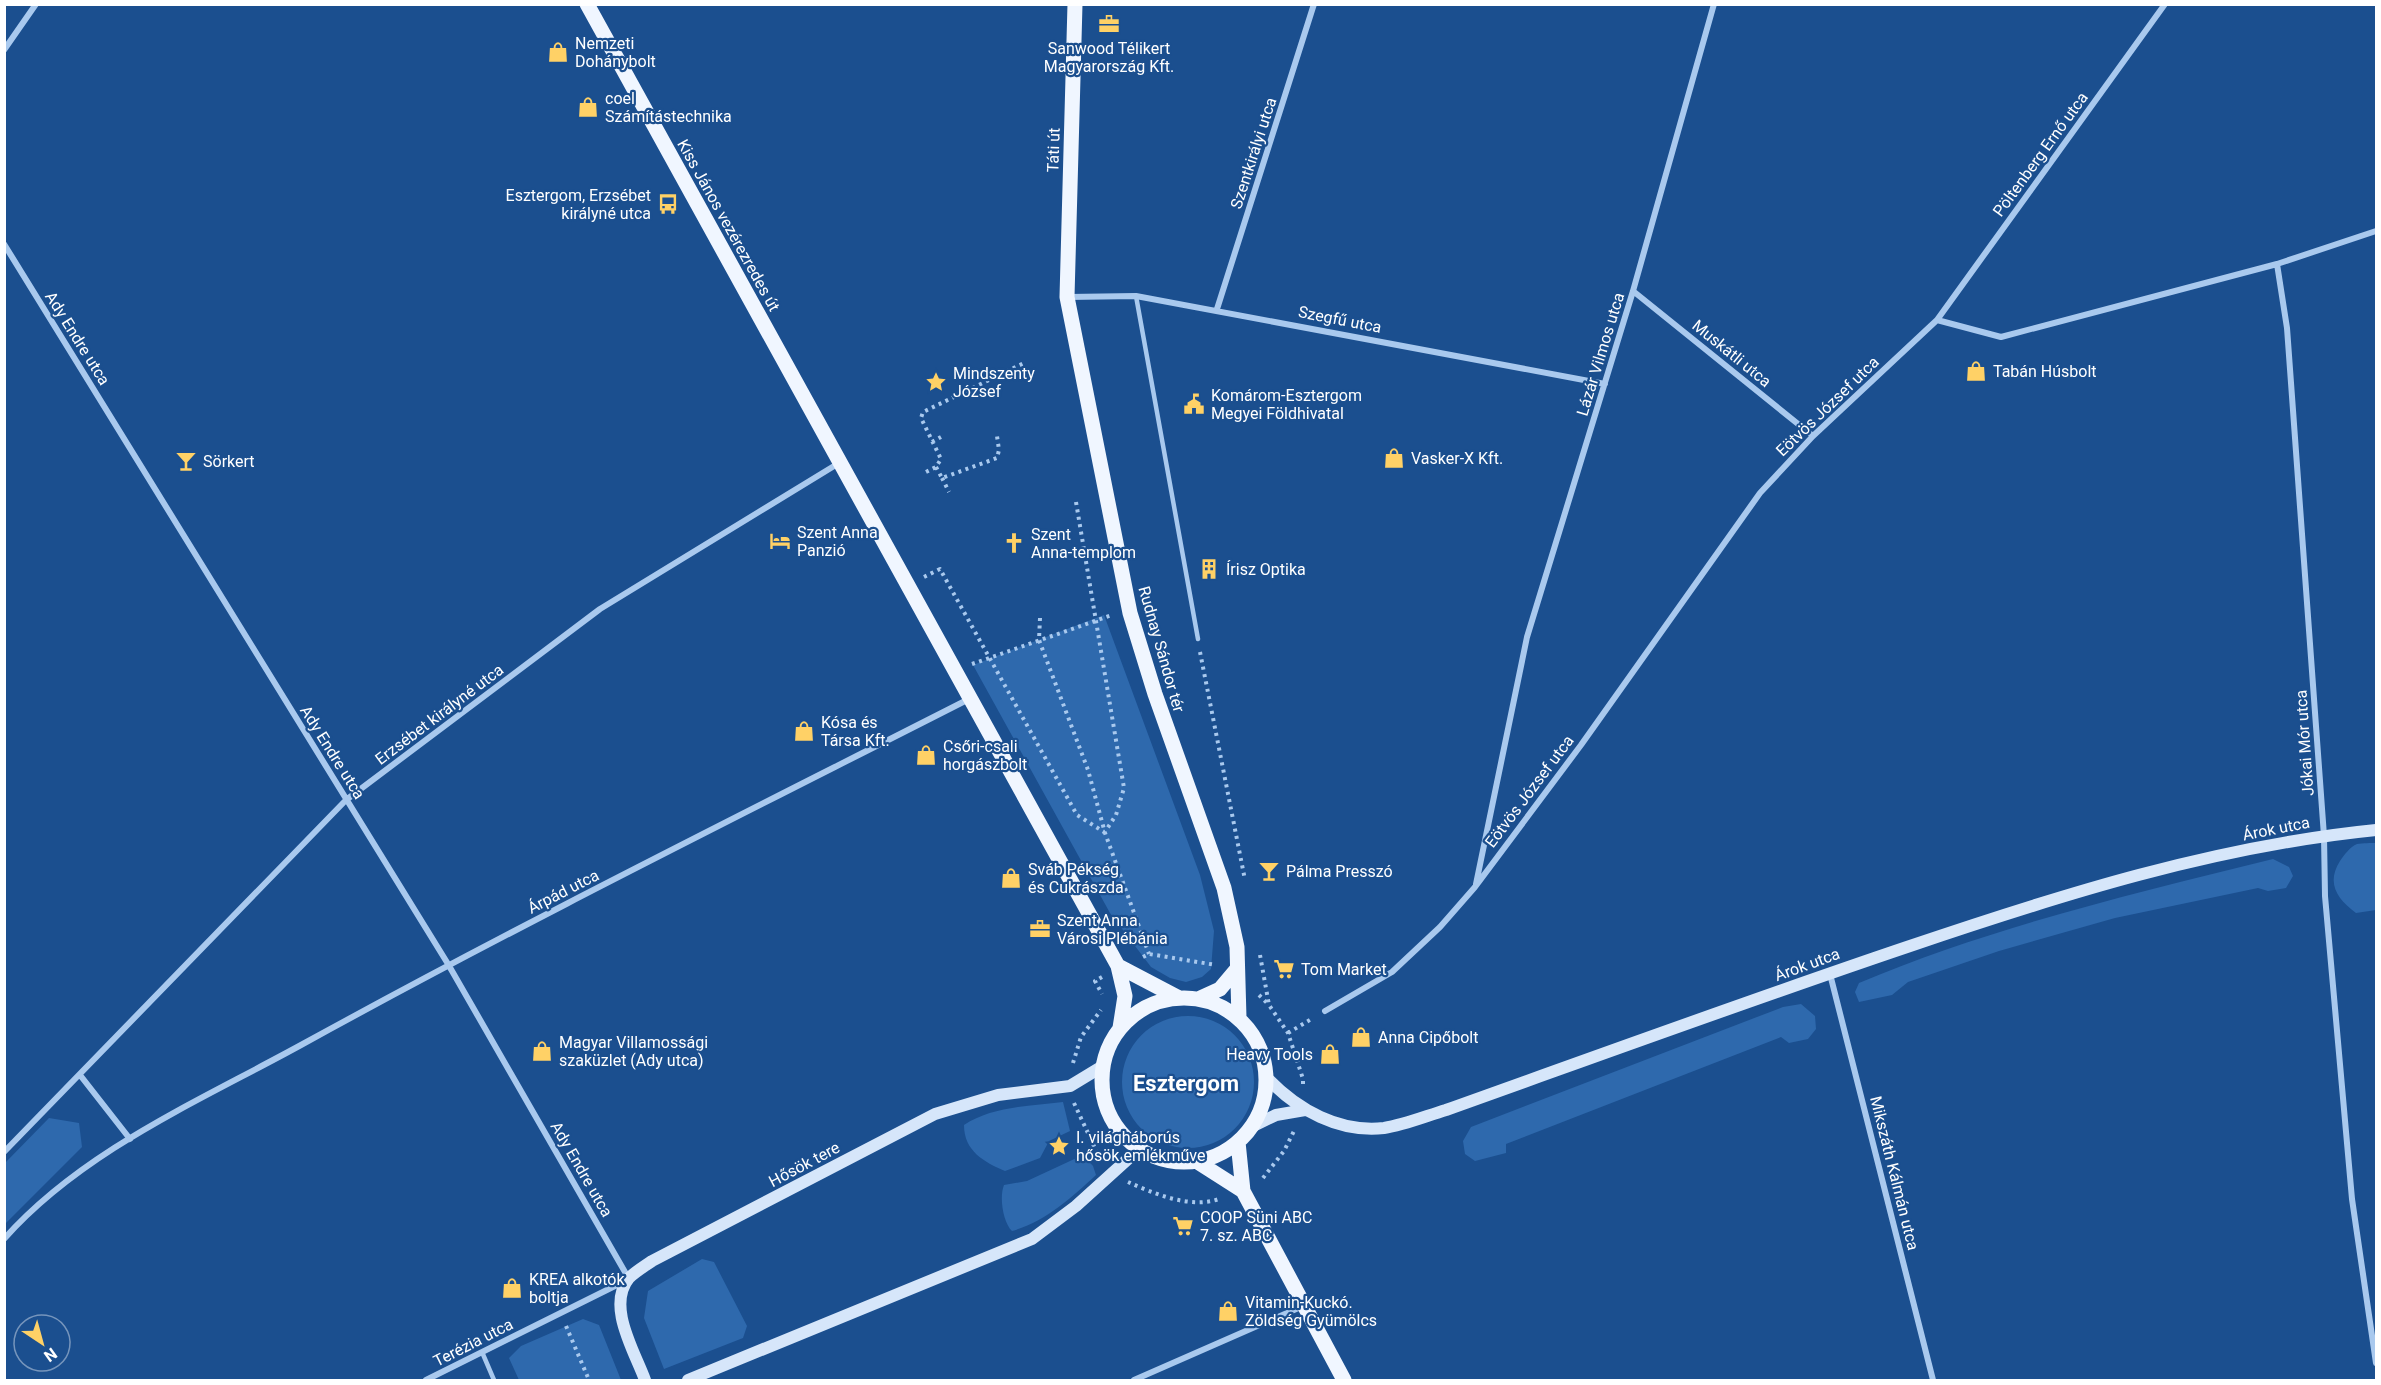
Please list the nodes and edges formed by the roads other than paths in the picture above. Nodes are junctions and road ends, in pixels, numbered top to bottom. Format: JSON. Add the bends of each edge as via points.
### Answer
{"nodes":[{"id":1,"x":36,"y":4,"type":"edge"},
{"id":2,"x":587,"y":4,"type":"edge"},
{"id":3,"x":1076,"y":4,"type":"edge"},
{"id":4,"x":1314,"y":4,"type":"edge"},
{"id":5,"x":1714,"y":4,"type":"edge"},
{"id":6,"x":2165,"y":4,"type":"edge"},
{"id":7,"x":4,"y":50,"type":"edge"},
{"id":8,"x":2376,"y":231,"type":"edge"},
{"id":9,"x":4,"y":244,"type":"edge"},
{"id":10,"x":2277,"y":264,"type":"junction"},
{"id":11,"x":1633,"y":291,"type":"junction"},
{"id":12,"x":1136,"y":296,"type":"junction"},
{"id":13,"x":1067,"y":297,"type":"junction"},
{"id":14,"x":1217,"y":309,"type":"junction"},
{"id":15,"x":1937,"y":320,"type":"junction"},
{"id":16,"x":1605,"y":384,"type":"junction"},
{"id":17,"x":1813,"y":436,"type":"junction"},
{"id":18,"x":840,"y":463,"type":"junction"},
{"id":19,"x":1198,"y":639,"type":"road end"},
{"id":20,"x":969,"y":699,"type":"junction"},
{"id":21,"x":1510,"y":711,"type":"joint"},
{"id":22,"x":346,"y":800,"type":"junction"},
{"id":23,"x":2376,"y":830,"type":"edge"},
{"id":24,"x":2324,"y":836,"type":"junction"},
{"id":25,"x":1475,"y":887,"type":"junction"},
{"id":26,"x":448,"y":964,"type":"junction"},
{"id":27,"x":1118,"y":966,"type":"junction"},
{"id":28,"x":1236,"y":970,"type":"junction"},
{"id":29,"x":1829,"y":973,"type":"junction"},
{"id":30,"x":1179,"y":998,"type":"junction"},
{"id":31,"x":1198,"y":999,"type":"junction"},
{"id":32,"x":1325,"y":1011,"type":"road end"},
{"id":33,"x":1239,"y":1018,"type":"junction"},
{"id":34,"x":1120,"y":1028,"type":"junction"},
{"id":35,"x":1103,"y":1066,"type":"junction"},
{"id":36,"x":80,"y":1075,"type":"junction"},
{"id":37,"x":1269,"y":1079,"type":"junction"},
{"id":38,"x":1305,"y":1110,"type":"junction"},
{"id":39,"x":1251,"y":1127,"type":"junction"},
{"id":40,"x":130,"y":1139,"type":"junction"},
{"id":41,"x":1238,"y":1142,"type":"junction"},
{"id":42,"x":1139,"y":1149,"type":"junction"},
{"id":43,"x":4,"y":1152,"type":"edge"},
{"id":44,"x":1196,"y":1161,"type":"junction"},
{"id":45,"x":1243,"y":1191,"type":"junction"},
{"id":46,"x":4,"y":1239,"type":"edge"},
{"id":47,"x":629,"y":1279,"type":"junction"},
{"id":48,"x":1304,"y":1306,"type":"junction"},
{"id":49,"x":482,"y":1352,"type":"junction"},
{"id":50,"x":2376,"y":1363,"type":"edge"},
{"id":51,"x":426,"y":1380,"type":"edge"},
{"id":52,"x":494,"y":1380,"type":"edge"},
{"id":53,"x":645,"y":1380,"type":"edge"},
{"id":54,"x":688,"y":1380,"type":"edge"},
{"id":55,"x":1134,"y":1380,"type":"edge"},
{"id":56,"x":1344,"y":1380,"type":"edge"},
{"id":57,"x":1933,"y":1380,"type":"edge"}],
"edges":[{"from":1,"to":7,"type":"street"},
{"from":2,"to":18,"type":"main road","name":"Kiss János vezérezredes út"},
{"from":3,"to":13,"type":"main road","name":"Táti út"},
{"from":4,"to":14,"type":"street","name":"Szentkirályi utca"},
{"from":5,"to":11,"type":"street","name":"Lázár Vilmos utca"},
{"from":6,"to":15,"type":"street","name":"Pöltenberg Ernő utca"},
{"from":8,"to":10,"type":"street"},
{"from":9,"to":22,"type":"street","name":"Ady Endre utca"},
{"from":10,"to":15,"type":"street","via":[[2001,337]]},
{"from":10,"to":24,"type":"street","name":"Jókai Mór utca","via":[[2287,328]]},
{"from":11,"to":16,"type":"street","name":"Lázár Vilmos utca"},
{"from":11,"to":17,"type":"street","name":"Muskátli utca"},
{"from":12,"to":13,"type":"street","name":"Szegfű utca"},
{"from":12,"to":14,"type":"street","name":"Szegfű utca"},
{"from":12,"to":19,"type":"lane"},
{"from":13,"to":28,"type":"main road","name":"Rudnay Sándor tér","via":[[1130,609],[1155,694],[1224,888],[1237,947]]},
{"from":14,"to":16,"type":"street","name":"Szegfű utca"},
{"from":15,"to":17,"type":"street","name":"Eötvös József utca"},
{"from":16,"to":21,"type":"street","name":"Lázár Vilmos utca","via":[[1527,637]]},
{"from":17,"to":25,"type":"street","name":"Eötvös József utca","via":[[1760,493]]},
{"from":18,"to":20,"type":"main road"},
{"from":18,"to":22,"type":"street","name":"Erzsébet királyné utca","via":[[600,609]]},
{"from":20,"to":26,"type":"street","name":"Árpád utca"},
{"from":20,"to":27,"type":"main road"},
{"from":21,"to":25,"type":"street","name":"Eötvös József utca"},
{"from":22,"to":26,"type":"street","name":"Ady Endre utca"},
{"from":22,"to":36,"type":"street","name":"Erzsébet királyné utca"},
{"from":23,"to":24,"type":"main road","name":"Árok utca"},
{"from":24,"to":29,"type":"main road","name":"Árok utca","via":[[2191,861],[2016,910]]},
{"from":24,"to":50,"type":"street","name":"Jókai Mór utca","via":[[2325,896],[2352,1199]]},
{"from":25,"to":32,"type":"street","name":"Eötvös József utca","via":[[1392,972]]},
{"from":26,"to":40,"type":"street","name":"Árpád utca"},
{"from":26,"to":47,"type":"street","name":"Ady Endre utca"},
{"from":27,"to":30,"type":"main road"},
{"from":27,"to":34,"type":"main road","via":[[1125,996]]},
{"from":28,"to":31,"type":"main road","via":[[1220,989]]},
{"from":28,"to":33,"type":"main road","name":"Rudnay Sándor tér"},
{"from":29,"to":38,"type":"main road","name":"Árok utca","via":[[1446,1110],[1384,1128],[1336,1123]]},
{"from":29,"to":57,"type":"street","name":"Mikszáth Kálmán utca"},
{"from":30,"to":31,"type":"main road"},
{"from":30,"to":34,"type":"main road","via":[[1147,1007]]},
{"from":31,"to":33,"type":"main road","via":[[1220,1005]]},
{"from":33,"to":37,"type":"main road","via":[[1261,1049]]},
{"from":34,"to":35,"type":"main road"},
{"from":35,"to":42,"type":"main road","via":[[1102,1090],[1109,1113],[1121,1133]]},
{"from":35,"to":47,"type":"main road","name":"Hősök tere","via":[[1070,1086],[998,1095],[935,1114],[652,1261]]},
{"from":36,"to":40,"type":"street"},
{"from":36,"to":43,"type":"street","name":"Erzsébet királyné utca"},
{"from":37,"to":38,"type":"main road","name":"Árok utca"},
{"from":37,"to":39,"type":"main road"},
{"from":38,"to":39,"type":"main road","via":[[1276,1115]]},
{"from":39,"to":41,"type":"main road"},
{"from":40,"to":46,"type":"street","via":[[96,1158],[30,1210]]},
{"from":41,"to":44,"type":"main road"},
{"from":41,"to":45,"type":"main road"},
{"from":42,"to":44,"type":"main road","via":[[1176,1162]]},
{"from":42,"to":54,"type":"main road","via":[[1032,1239]]},
{"from":44,"to":45,"type":"main road"},
{"from":45,"to":48,"type":"main road"},
{"from":47,"to":49,"type":"street","name":"Terézia utca"},
{"from":47,"to":53,"type":"main road","via":[[620,1301],[623,1322]]},
{"from":48,"to":55,"type":"street"},
{"from":48,"to":56,"type":"main road"},
{"from":49,"to":51,"type":"street","name":"Terézia utca"},
{"from":49,"to":52,"type":"lane"}]}
